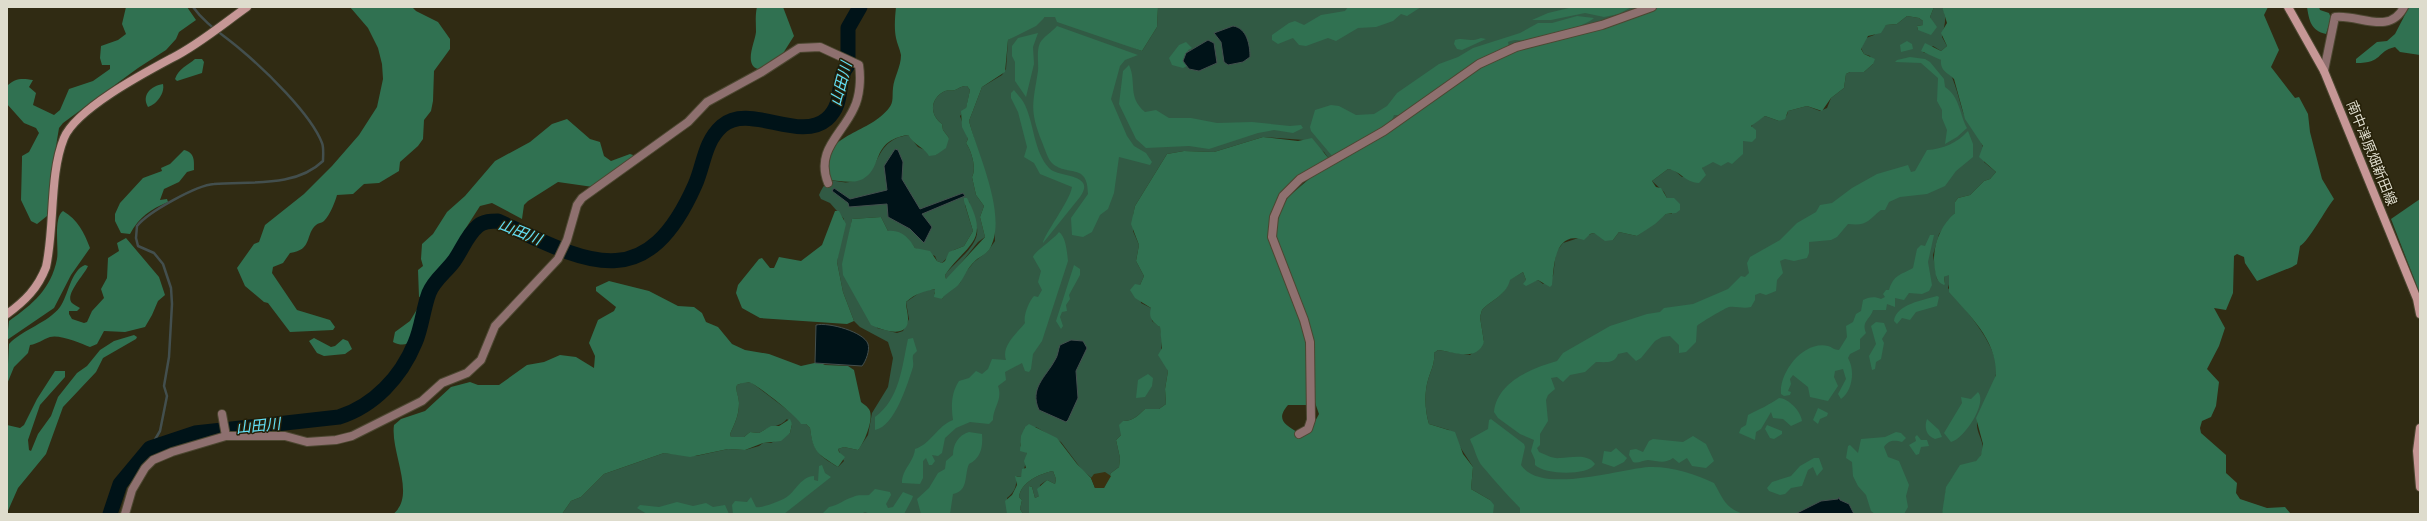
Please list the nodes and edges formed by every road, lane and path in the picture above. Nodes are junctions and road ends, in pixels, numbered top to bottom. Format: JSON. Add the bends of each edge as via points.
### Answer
{"nodes":[{"id":1,"x":1652,"y":7,"type":"edge"},
{"id":2,"x":2288,"y":7,"type":"edge"},
{"id":3,"x":2404,"y":7,"type":"edge"},
{"id":4,"x":246,"y":8,"type":"edge"},
{"id":5,"x":2324,"y":71,"type":"junction"},
{"id":6,"x":828,"y":183,"type":"dead end"},
{"id":7,"x":7,"y":314,"type":"edge"},
{"id":8,"x":2420,"y":314,"type":"edge"},
{"id":9,"x":222,"y":414,"type":"dead end"},
{"id":10,"x":2420,"y":428,"type":"edge"},
{"id":11,"x":226,"y":434,"type":"junction"},
{"id":12,"x":1299,"y":434,"type":"dead end"},
{"id":13,"x":2420,"y":487,"type":"edge"},
{"id":14,"x":125,"y":514,"type":"edge"}],
"edges":[{"from":1,"to":12,"type":"street","via":[[1602,25],[1516,47],[1479,64],[1384,131],[1300,179],[1283,196],[1274,217],[1272,237],[1310,342],[1311,420],[1308,429]]},
{"from":2,"to":5,"type":"main road","name":"南中津原畑新田線"},
{"from":3,"to":5,"type":"street","via":[[2391,21],[2379,24],[2346,16],[2335,17]]},
{"from":4,"to":7,"type":"main road","via":[[173,58],[126,83],[68,130],[60,154],[46,267],[27,299]]},
{"from":5,"to":8,"type":"main road","name":"南中津原畑新田線","via":[[2417,299]]},
{"from":6,"to":11,"type":"street","via":[[824,171],[825,156],[854,109],[860,77],[859,65],[814,46],[799,48],[707,102],[688,122],[582,198],[575,210],[567,240],[558,258],[495,326],[481,360],[467,373],[442,383],[415,405],[362,432],[336,440],[307,442],[285,436]]},
{"from":9,"to":11,"type":"street"},
{"from":10,"to":13,"type":"main road"},
{"from":11,"to":14,"type":"street","via":[[153,460],[132,490]]}]}
